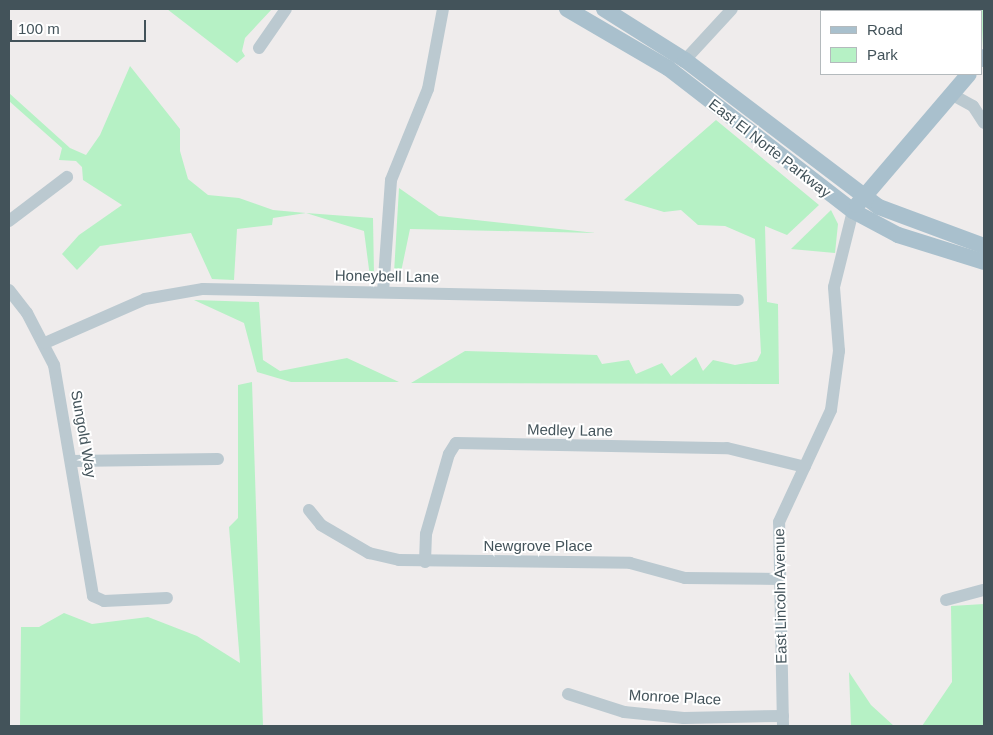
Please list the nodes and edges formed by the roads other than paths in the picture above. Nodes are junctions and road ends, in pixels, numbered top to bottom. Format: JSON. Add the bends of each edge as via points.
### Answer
{"nodes":[{"id":1,"x":286,"y":9,"type":"edge"},
{"id":2,"x":442,"y":9,"type":"edge"},
{"id":3,"x":567,"y":9,"type":"edge"},
{"id":4,"x":604,"y":9,"type":"edge"},
{"id":5,"x":732,"y":9,"type":"edge"},
{"id":6,"x":260,"y":48,"type":"dead end"},
{"id":7,"x":685,"y":60,"type":"junction"},
{"id":8,"x":968,"y":75,"type":"edge"},
{"id":9,"x":951,"y":94,"type":"junction"},
{"id":10,"x":984,"y":123,"type":"edge"},
{"id":11,"x":66,"y":177,"type":"dead end"},
{"id":12,"x":862,"y":196,"type":"junction"},
{"id":13,"x":853,"y":211,"type":"junction"},
{"id":14,"x":9,"y":221,"type":"edge"},
{"id":15,"x":984,"y":246,"type":"edge"},
{"id":16,"x":984,"y":262,"type":"edge"},
{"id":17,"x":9,"y":290,"type":"edge"},
{"id":18,"x":383,"y":292,"type":"junction"},
{"id":19,"x":738,"y":300,"type":"dead end"},
{"id":20,"x":45,"y":343,"type":"junction"},
{"id":21,"x":218,"y":459,"type":"dead end"},
{"id":22,"x":72,"y":461,"type":"junction"},
{"id":23,"x":804,"y":467,"type":"junction"},
{"id":24,"x":309,"y":510,"type":"dead end"},
{"id":25,"x":425,"y":562,"type":"junction"},
{"id":26,"x":780,"y":580,"type":"junction"},
{"id":27,"x":984,"y":590,"type":"edge"},
{"id":28,"x":167,"y":598,"type":"dead end"},
{"id":29,"x":946,"y":600,"type":"dead end"},
{"id":30,"x":568,"y":694,"type":"dead end"},
{"id":31,"x":783,"y":721,"type":"edge"}],
"edges":[{"from":1,"to":6,"type":"street"},
{"from":2,"to":18,"type":"street","via":[[428,89],[391,180]]},
{"from":3,"to":13,"type":"main road","name":"East El Norte Parkway","via":[[668,68]]},
{"from":4,"to":7,"type":"main road","name":"East El Norte Parkway"},
{"from":5,"to":7,"type":"street"},
{"from":7,"to":12,"type":"main road","name":"East El Norte Parkway"},
{"from":8,"to":9,"type":"main road","name":"East Lincoln Avenue"},
{"from":9,"to":10,"type":"street","via":[[973,106]]},
{"from":9,"to":12,"type":"main road","name":"East Lincoln Avenue"},
{"from":11,"to":14,"type":"street"},
{"from":12,"to":13,"type":"main road","name":"East Lincoln Avenue"},
{"from":12,"to":15,"type":"main road","name":"East El Norte Parkway","via":[[905,220]]},
{"from":13,"to":16,"type":"main road","name":"East El Norte Parkway","via":[[898,235]]},
{"from":13,"to":23,"type":"street","name":"East Lincoln Avenue","via":[[834,287],[837,384],[831,410]]},
{"from":17,"to":20,"type":"street","name":"Sungold Way"},
{"from":18,"to":19,"type":"street","name":"Honeybell Lane"},
{"from":18,"to":20,"type":"street","name":"Honeybell Lane","via":[[178,291],[145,299]]},
{"from":20,"to":22,"type":"street","name":"Sungold Way","via":[[59,387]]},
{"from":21,"to":22,"type":"street"},
{"from":22,"to":28,"type":"street","name":"Sungold Way","via":[[93,596],[104,601]]},
{"from":23,"to":25,"type":"street","name":"Medley Lane","via":[[727,448],[456,443],[449,454],[426,534]]},
{"from":23,"to":26,"type":"street","name":"East Lincoln Avenue","via":[[778,522]]},
{"from":24,"to":25,"type":"street","name":"Newgrove Place","via":[[321,525],[369,553]]},
{"from":25,"to":26,"type":"street","name":"Newgrove Place","via":[[630,563],[685,578]]},
{"from":26,"to":31,"type":"street","name":"East Lincoln Avenue"},
{"from":27,"to":29,"type":"street"},
{"from":30,"to":31,"type":"street","name":"Monroe Place","via":[[624,712],[684,718]]}]}
